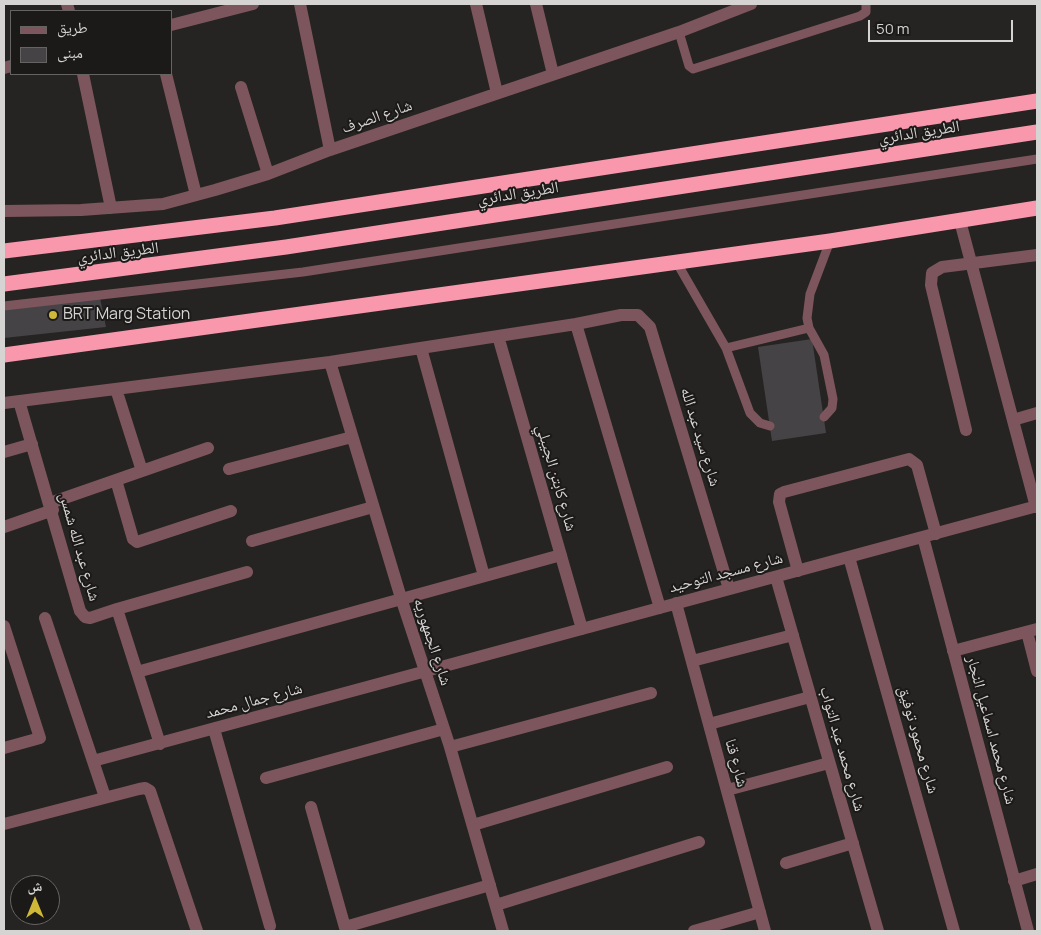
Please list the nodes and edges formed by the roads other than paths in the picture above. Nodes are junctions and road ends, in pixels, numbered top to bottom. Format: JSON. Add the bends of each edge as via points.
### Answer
{"nodes":[{"id":1,"x":254,"y":4,"type":"edge"},
{"id":2,"x":300,"y":4,"type":"edge"},
{"id":3,"x":476,"y":4,"type":"edge"},
{"id":4,"x":536,"y":4,"type":"edge"},
{"id":5,"x":751,"y":4,"type":"edge"},
{"id":6,"x":866,"y":4,"type":"edge"},
{"id":7,"x":172,"y":25,"type":"edge"},
{"id":8,"x":679,"y":32,"type":"junction"},
{"id":9,"x":553,"y":74,"type":"junction"},
{"id":10,"x":83,"y":75,"type":"edge"},
{"id":11,"x":166,"y":75,"type":"edge"},
{"id":12,"x":240,"y":87,"type":"dead end"},
{"id":13,"x":497,"y":93,"type":"junction"},
{"id":14,"x":1037,"y":101,"type":"edge"},
{"id":15,"x":1037,"y":132,"type":"edge"},
{"id":16,"x":330,"y":150,"type":"junction"},
{"id":17,"x":1037,"y":159,"type":"edge"},
{"id":18,"x":268,"y":174,"type":"junction"},
{"id":19,"x":196,"y":195,"type":"junction"},
{"id":20,"x":111,"y":208,"type":"junction"},
{"id":21,"x":1037,"y":208,"type":"edge"},
{"id":22,"x":4,"y":211,"type":"edge"},
{"id":23,"x":960,"y":221,"type":"junction"},
{"id":24,"x":830,"y":241,"type":"junction"},
{"id":25,"x":4,"y":251,"type":"edge"},
{"id":26,"x":1037,"y":255,"type":"edge"},
{"id":27,"x":676,"y":262,"type":"junction"},
{"id":28,"x":972,"y":263,"type":"junction"},
{"id":29,"x":4,"y":284,"type":"edge"},
{"id":30,"x":4,"y":306,"type":"edge"},
{"id":31,"x":576,"y":324,"type":"junction"},
{"id":32,"x":809,"y":328,"type":"junction"},
{"id":33,"x":498,"y":336,"type":"junction"},
{"id":34,"x":421,"y":348,"type":"junction"},
{"id":35,"x":726,"y":348,"type":"junction"},
{"id":36,"x":4,"y":355,"type":"edge"},
{"id":37,"x":330,"y":362,"type":"junction"},
{"id":38,"x":116,"y":389,"type":"junction"},
{"id":39,"x":20,"y":401,"type":"junction"},
{"id":40,"x":4,"y":403,"type":"edge"},
{"id":41,"x":1037,"y":413,"type":"edge"},
{"id":42,"x":824,"y":417,"type":"dead end"},
{"id":43,"x":1013,"y":420,"type":"junction"},
{"id":44,"x":770,"y":426,"type":"dead end"},
{"id":45,"x":966,"y":430,"type":"dead end"},
{"id":46,"x":352,"y":437,"type":"junction"},
{"id":47,"x":32,"y":444,"type":"junction"},
{"id":48,"x":208,"y":448,"type":"dead end"},
{"id":49,"x":4,"y":452,"type":"edge"},
{"id":50,"x":229,"y":468,"type":"dead end"},
{"id":51,"x":142,"y":471,"type":"junction"},
{"id":52,"x":116,"y":480,"type":"junction"},
{"id":53,"x":52,"y":506,"type":"junction"},
{"id":54,"x":1036,"y":506,"type":"edge"},
{"id":55,"x":373,"y":507,"type":"junction"},
{"id":56,"x":231,"y":512,"type":"dead end"},
{"id":57,"x":4,"y":527,"type":"edge"},
{"id":58,"x":936,"y":534,"type":"junction"},
{"id":59,"x":923,"y":537,"type":"junction"},
{"id":60,"x":252,"y":541,"type":"dead end"},
{"id":61,"x":561,"y":555,"type":"junction"},
{"id":62,"x":850,"y":557,"type":"junction"},
{"id":63,"x":798,"y":571,"type":"junction"},
{"id":64,"x":247,"y":572,"type":"dead end"},
{"id":65,"x":484,"y":576,"type":"junction"},
{"id":66,"x":776,"y":576,"type":"junction"},
{"id":67,"x":730,"y":589,"type":"junction"},
{"id":68,"x":401,"y":598,"type":"junction"},
{"id":69,"x":676,"y":604,"type":"junction"},
{"id":70,"x":660,"y":608,"type":"junction"},
{"id":71,"x":118,"y":609,"type":"junction"},
{"id":72,"x":44,"y":618,"type":"dead end"},
{"id":73,"x":4,"y":626,"type":"edge"},
{"id":74,"x":582,"y":629,"type":"junction"},
{"id":75,"x":1032,"y":630,"type":"edge"},
{"id":76,"x":793,"y":635,"type":"junction"},
{"id":77,"x":953,"y":651,"type":"junction"},
{"id":78,"x":692,"y":661,"type":"junction"},
{"id":79,"x":1037,"y":671,"type":"edge"},
{"id":80,"x":137,"y":672,"type":"junction"},
{"id":81,"x":424,"y":672,"type":"junction"},
{"id":82,"x":651,"y":693,"type":"dead end"},
{"id":83,"x":810,"y":697,"type":"junction"},
{"id":84,"x":709,"y":724,"type":"junction"},
{"id":85,"x":214,"y":729,"type":"junction"},
{"id":86,"x":444,"y":729,"type":"junction"},
{"id":87,"x":160,"y":744,"type":"junction"},
{"id":88,"x":450,"y":747,"type":"junction"},
{"id":89,"x":4,"y":748,"type":"edge"},
{"id":90,"x":93,"y":761,"type":"junction"},
{"id":91,"x":829,"y":763,"type":"junction"},
{"id":92,"x":667,"y":768,"type":"dead end"},
{"id":93,"x":266,"y":778,"type":"dead end"},
{"id":94,"x":727,"y":790,"type":"junction"},
{"id":95,"x":105,"y":797,"type":"junction"},
{"id":96,"x":311,"y":807,"type":"dead end"},
{"id":97,"x":4,"y":824,"type":"edge"},
{"id":98,"x":473,"y":824,"type":"junction"},
{"id":99,"x":699,"y":842,"type":"dead end"},
{"id":100,"x":852,"y":843,"type":"junction"},
{"id":101,"x":786,"y":863,"type":"dead end"},
{"id":102,"x":1037,"y":874,"type":"edge"},
{"id":103,"x":1014,"y":881,"type":"junction"},
{"id":104,"x":490,"y":885,"type":"junction"},
{"id":105,"x":496,"y":905,"type":"junction"},
{"id":106,"x":760,"y":912,"type":"junction"},
{"id":107,"x":270,"y":926,"type":"dead end"},
{"id":108,"x":346,"y":929,"type":"edge"},
{"id":109,"x":197,"y":931,"type":"edge"},
{"id":110,"x":503,"y":931,"type":"edge"},
{"id":111,"x":694,"y":931,"type":"edge"},
{"id":112,"x":765,"y":931,"type":"edge"},
{"id":113,"x":878,"y":931,"type":"edge"},
{"id":114,"x":954,"y":931,"type":"edge"},
{"id":115,"x":1028,"y":931,"type":"edge"}],
"edges":[{"from":1,"to":7,"type":"street"},
{"from":2,"to":16,"type":"street"},
{"from":3,"to":13,"type":"street"},
{"from":4,"to":9,"type":"street"},
{"from":5,"to":8,"type":"street","name":"شارع الصرف"},
{"from":6,"to":8,"type":"lane","via":[[866,12],[860,16],[693,69],[688,66]]},
{"from":8,"to":9,"type":"street","name":"شارع الصرف"},
{"from":9,"to":13,"type":"street","name":"شارع الصرف"},
{"from":10,"to":20,"type":"street"},
{"from":11,"to":19,"type":"street"},
{"from":12,"to":18,"type":"street"},
{"from":13,"to":16,"type":"street","name":"شارع الصرف"},
{"from":14,"to":25,"type":"highway","name":"الطريق الدائري","via":[[275,218]]},
{"from":15,"to":29,"type":"highway","name":"الطريق الدائري","via":[[286,247]]},
{"from":16,"to":18,"type":"street","name":"شارع الصرف"},
{"from":17,"to":30,"type":"lane","via":[[303,272]]},
{"from":18,"to":19,"type":"street","name":"شارع الصرف"},
{"from":19,"to":20,"type":"street","name":"شارع الصرف","via":[[163,204]]},
{"from":20,"to":22,"type":"street","name":"شارع الصرف"},
{"from":21,"to":23,"type":"highway"},
{"from":23,"to":24,"type":"highway"},
{"from":23,"to":28,"type":"street"},
{"from":24,"to":27,"type":"highway"},
{"from":24,"to":32,"type":"lane","via":[[810,294]]},
{"from":26,"to":28,"type":"street"},
{"from":27,"to":35,"type":"lane"},
{"from":27,"to":36,"type":"highway"},
{"from":28,"to":43,"type":"street"},
{"from":28,"to":45,"type":"street","via":[[936,269],[930,279]]},
{"from":31,"to":33,"type":"street"},
{"from":31,"to":67,"type":"street","name":"شارع سيد عبد الله","via":[[638,315],[650,327]]},
{"from":31,"to":70,"type":"street"},
{"from":32,"to":35,"type":"lane"},
{"from":32,"to":42,"type":"lane","via":[[824,356],[833,399],[832,408]]},
{"from":33,"to":34,"type":"street"},
{"from":33,"to":61,"type":"street","name":"شارع كابتن الجيبلي"},
{"from":34,"to":37,"type":"street"},
{"from":34,"to":65,"type":"street"},
{"from":35,"to":44,"type":"lane","via":[[750,413],[760,423]]},
{"from":37,"to":38,"type":"street"},
{"from":37,"to":46,"type":"street","name":"شارع الجمهوريه"},
{"from":38,"to":39,"type":"street"},
{"from":38,"to":51,"type":"street"},
{"from":39,"to":40,"type":"street"},
{"from":39,"to":47,"type":"street","name":"شارع عبد الله شمس"},
{"from":41,"to":43,"type":"street"},
{"from":43,"to":54,"type":"street"},
{"from":46,"to":50,"type":"street"},
{"from":46,"to":55,"type":"street","name":"شارع الجمهوريه"},
{"from":47,"to":49,"type":"street"},
{"from":47,"to":53,"type":"street","name":"شارع عبد الله شمس"},
{"from":48,"to":51,"type":"street"},
{"from":51,"to":52,"type":"street"},
{"from":52,"to":53,"type":"street"},
{"from":52,"to":56,"type":"street","via":[[133,539],[137,542]]},
{"from":53,"to":57,"type":"street"},
{"from":53,"to":71,"type":"street","name":"شارع عبد الله شمس","via":[[81,613],[90,618]]},
{"from":54,"to":58,"type":"street","name":"شارع مسجد التوحيد"},
{"from":55,"to":60,"type":"street"},
{"from":55,"to":68,"type":"street","name":"شارع الجمهوريه"},
{"from":58,"to":59,"type":"street","name":"شارع مسجد التوحيد"},
{"from":58,"to":63,"type":"street","via":[[917,465],[909,459],[780,494],[778,498]]},
{"from":59,"to":62,"type":"street","name":"شارع مسجد التوحيد"},
{"from":59,"to":77,"type":"street","name":"شارع محمد اسماعيل النجار"},
{"from":61,"to":65,"type":"street"},
{"from":61,"to":74,"type":"street","name":"شارع كابتن الجيبلي"},
{"from":62,"to":63,"type":"street","name":"شارع مسجد التوحيد"},
{"from":62,"to":114,"type":"street","name":"شارع محمود توفيق"},
{"from":63,"to":66,"type":"street","name":"شارع مسجد التوحيد"},
{"from":64,"to":71,"type":"street"},
{"from":65,"to":68,"type":"street"},
{"from":66,"to":67,"type":"street","name":"شارع مسجد التوحيد"},
{"from":66,"to":76,"type":"street","name":"شارع محمد عبد التواب"},
{"from":67,"to":69,"type":"street","name":"شارع مسجد التوحيد"},
{"from":68,"to":80,"type":"street"},
{"from":68,"to":81,"type":"street","name":"شارع الجمهوريه"},
{"from":69,"to":70,"type":"street","name":"شارع مسجد التوحيد"},
{"from":69,"to":78,"type":"street","name":"شارع قنا"},
{"from":70,"to":74,"type":"street","name":"شارع مسجد التوحيد"},
{"from":71,"to":80,"type":"street","name":"شارع عبد الله شمس"},
{"from":72,"to":90,"type":"street"},
{"from":73,"to":89,"type":"street","via":[[40,738]]},
{"from":74,"to":81,"type":"street","name":"شارع مسجد التوحيد"},
{"from":75,"to":77,"type":"street"},
{"from":75,"to":79,"type":"street"},
{"from":76,"to":78,"type":"street"},
{"from":76,"to":83,"type":"street","name":"شارع محمد عبد التواب"},
{"from":77,"to":103,"type":"street","name":"شارع محمد اسماعيل النجار"},
{"from":78,"to":84,"type":"street","name":"شارع قنا"},
{"from":80,"to":87,"type":"street","name":"شارع عبد الله شمس"},
{"from":81,"to":85,"type":"street","name":"شارع جمال محمد"},
{"from":81,"to":86,"type":"street","name":"شارع الجمهوريه"},
{"from":82,"to":88,"type":"street"},
{"from":83,"to":84,"type":"street"},
{"from":83,"to":91,"type":"street","name":"شارع محمد عبد التواب"},
{"from":84,"to":94,"type":"street","name":"شارع قنا"},
{"from":85,"to":87,"type":"street","name":"شارع جمال محمد"},
{"from":85,"to":107,"type":"street"},
{"from":86,"to":88,"type":"street","name":"شارع الجمهوريه"},
{"from":86,"to":93,"type":"street"},
{"from":87,"to":90,"type":"street","name":"شارع جمال محمد"},
{"from":88,"to":98,"type":"street","name":"شارع الجمهوريه"},
{"from":90,"to":95,"type":"street"},
{"from":91,"to":94,"type":"street"},
{"from":91,"to":100,"type":"street","name":"شارع محمد عبد التواب"},
{"from":92,"to":98,"type":"street"},
{"from":94,"to":106,"type":"street","name":"شارع قنا"},
{"from":95,"to":97,"type":"street"},
{"from":95,"to":109,"type":"street","via":[[145,788],[150,791]]},
{"from":96,"to":108,"type":"street"},
{"from":98,"to":104,"type":"street","name":"شارع الجمهوريه"},
{"from":99,"to":105,"type":"street"},
{"from":100,"to":101,"type":"street"},
{"from":100,"to":113,"type":"street","name":"شارع محمد عبد التواب"},
{"from":102,"to":103,"type":"street"},
{"from":103,"to":115,"type":"street","name":"شارع محمد اسماعيل النجار"},
{"from":104,"to":105,"type":"street","name":"شارع الجمهوريه"},
{"from":104,"to":108,"type":"street"},
{"from":105,"to":110,"type":"street","name":"شارع الجمهوريه"},
{"from":106,"to":111,"type":"street"},
{"from":106,"to":112,"type":"street","name":"شارع قنا"}]}
